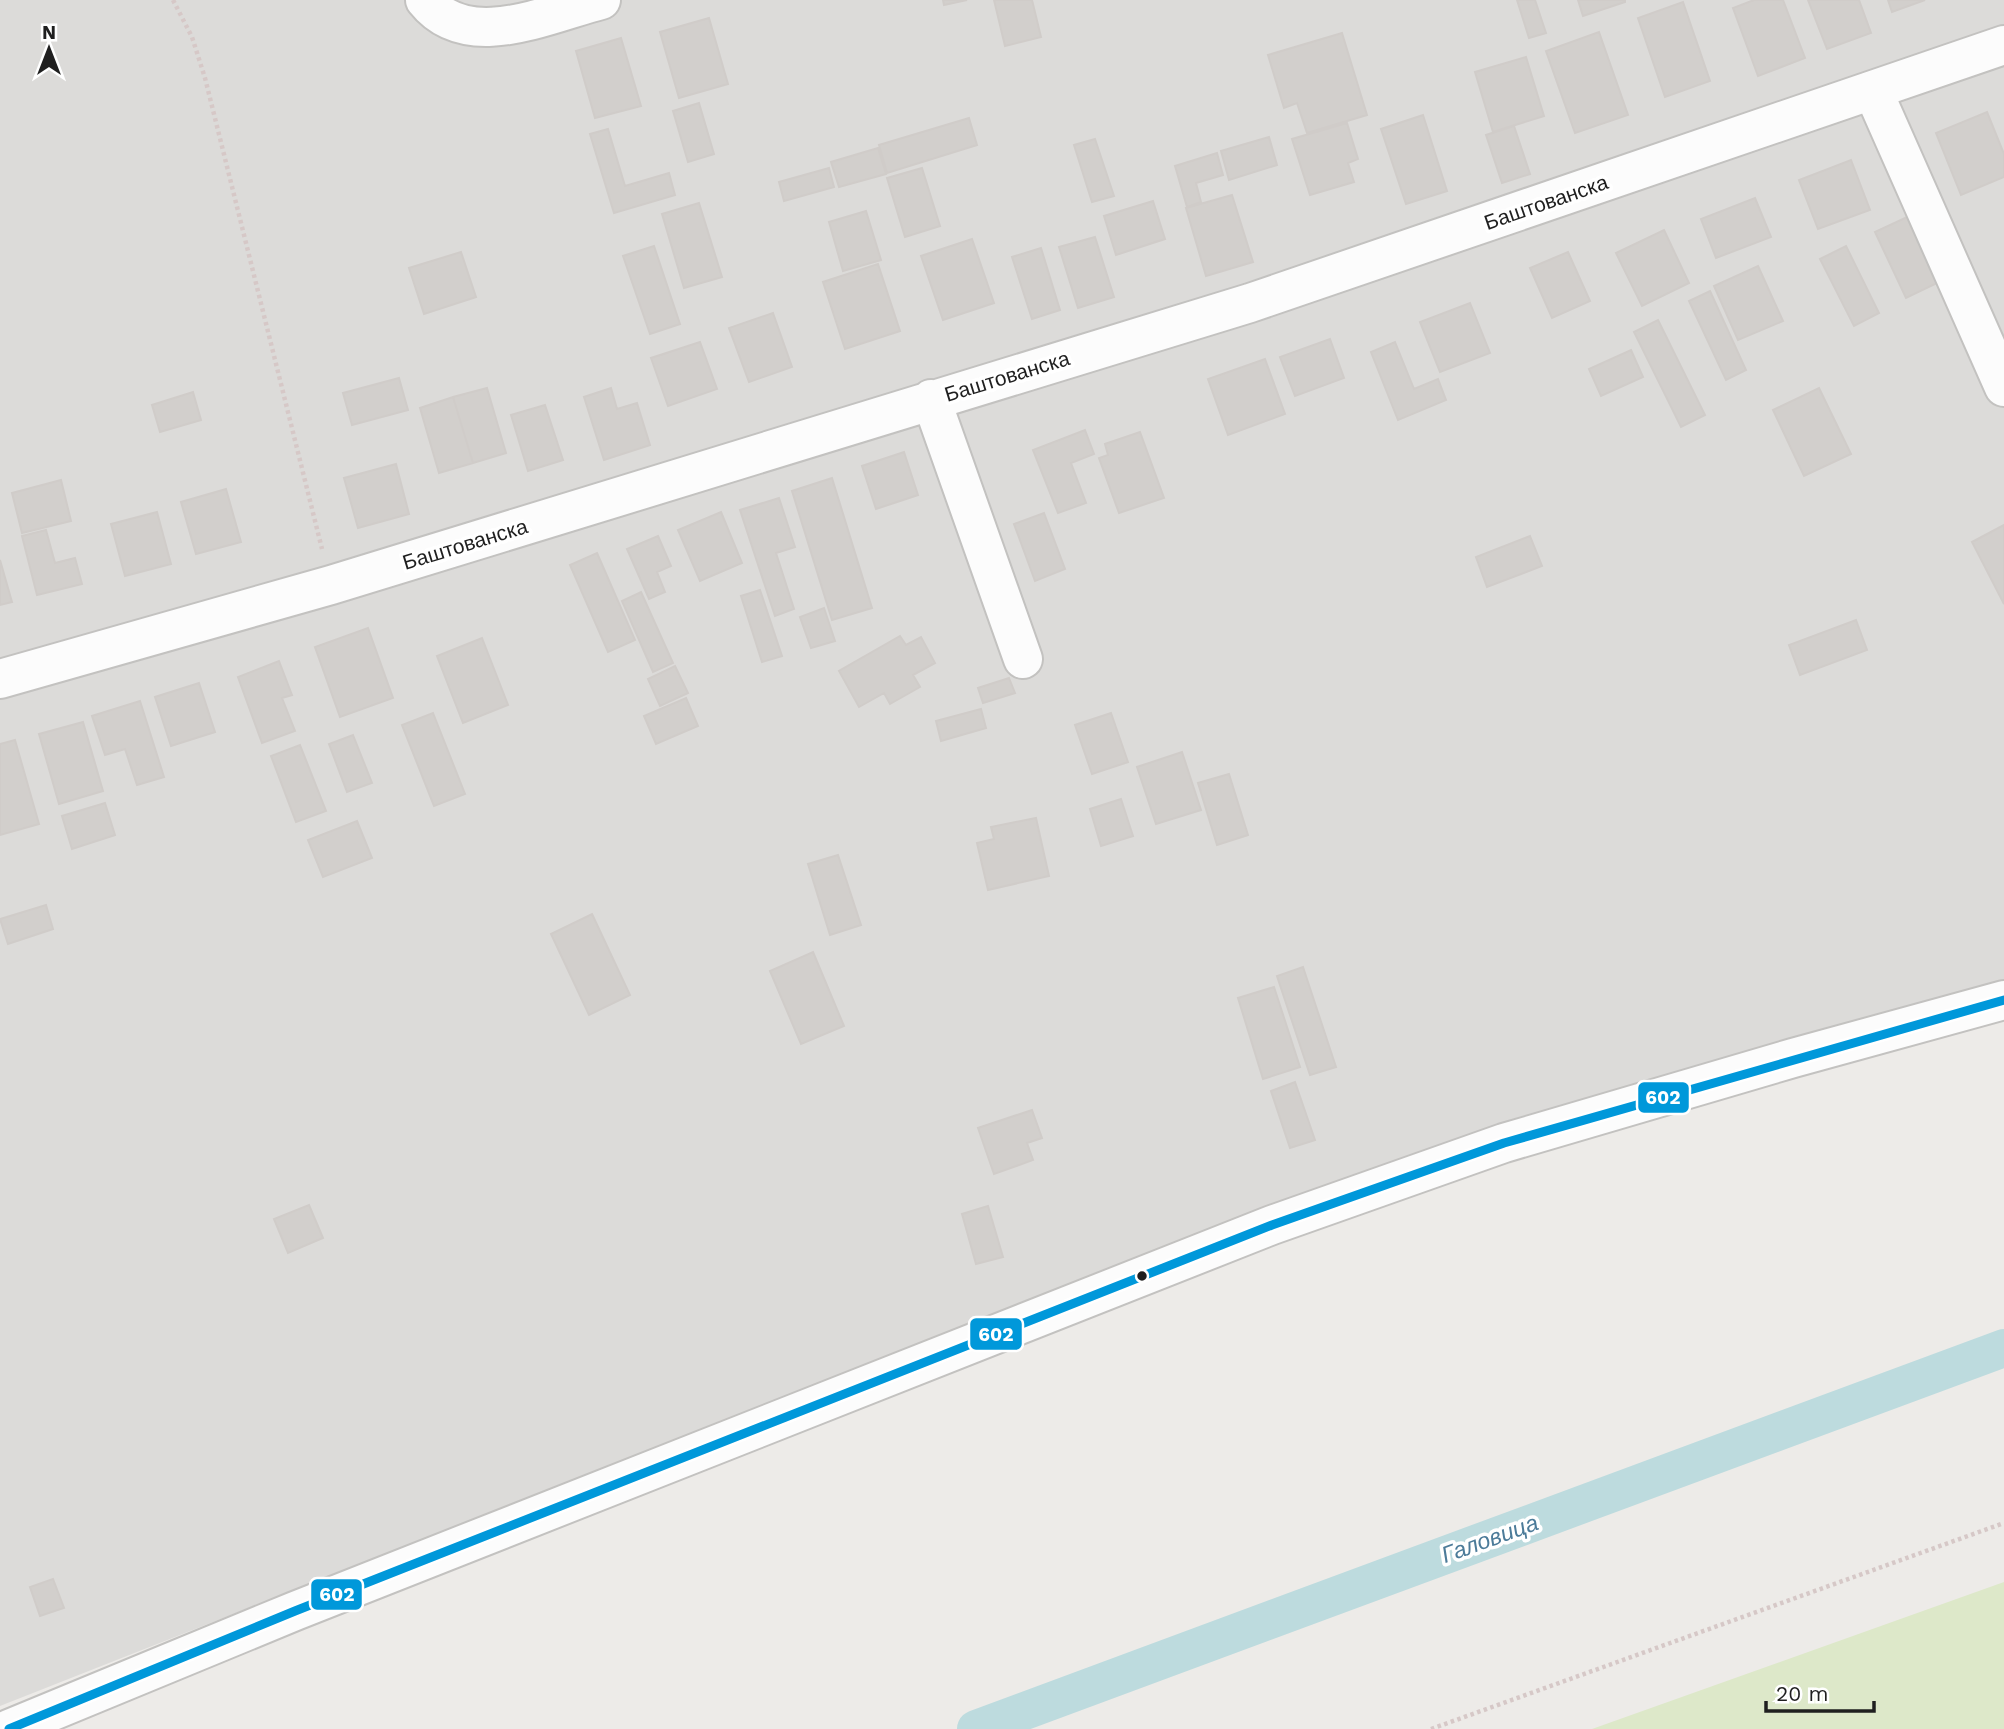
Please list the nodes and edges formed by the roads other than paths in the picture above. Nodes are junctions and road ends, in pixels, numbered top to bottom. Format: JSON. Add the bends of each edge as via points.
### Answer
{"nodes":[{"id":1,"x":425,"y":0,"type":"edge"},
{"id":2,"x":601,"y":0,"type":"edge"},
{"id":3,"x":2004,"y":45,"type":"edge"},
{"id":4,"x":1873,"y":91,"type":"junction"},
{"id":5,"x":2004,"y":387,"type":"edge"},
{"id":6,"x":931,"y":399,"type":"junction"},
{"id":7,"x":1023,"y":659,"type":"dead end"},
{"id":8,"x":0,"y":679,"type":"edge"},
{"id":9,"x":2004,"y":1000,"type":"edge"},
{"id":10,"x":9,"y":1729,"type":"edge"}],
"edges":[{"from":1,"to":2,"type":"street","via":[[448,22],[484,28]]},
{"from":3,"to":4,"type":"street","name":"Баштованска"},
{"from":4,"to":5,"type":"street"},
{"from":4,"to":6,"type":"street","name":"Баштованска","via":[[1250,303]]},
{"from":6,"to":7,"type":"street"},
{"from":6,"to":8,"type":"street","name":"Баштованска","via":[[331,585]]},
{"from":9,"to":10,"type":"street","via":[[1504,1143],[1272,1225],[295,1611]]}]}
